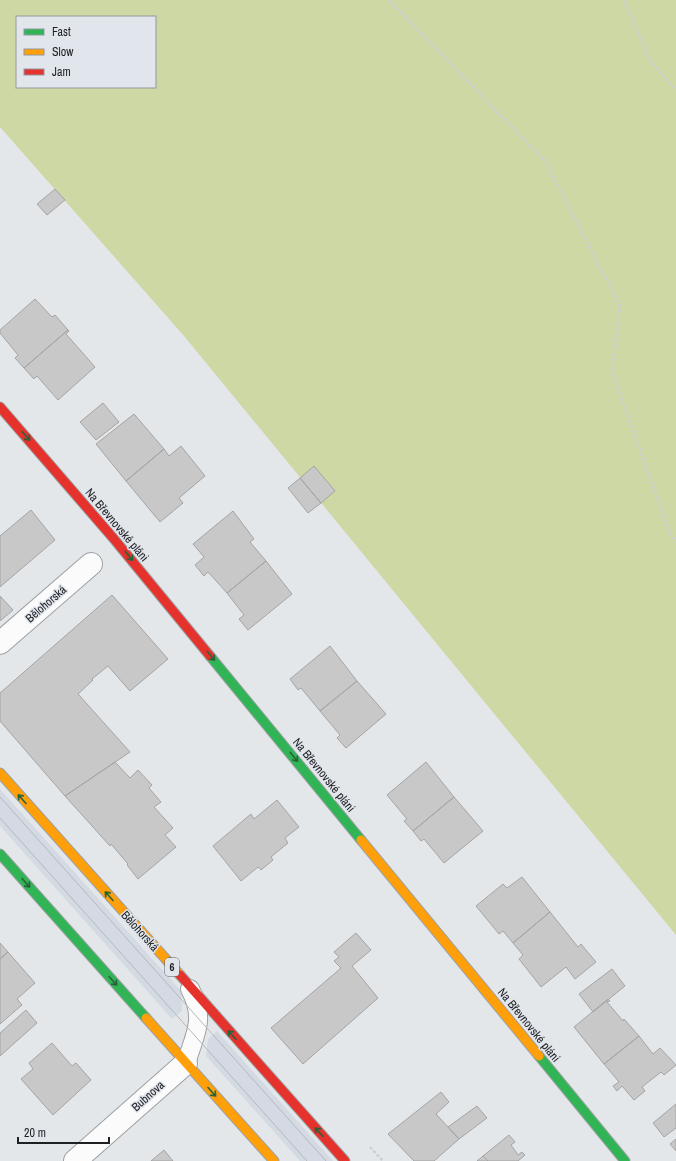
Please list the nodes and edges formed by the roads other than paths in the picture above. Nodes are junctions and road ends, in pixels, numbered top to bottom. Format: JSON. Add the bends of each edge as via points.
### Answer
{"nodes":[{"id":1,"x":0,"y":407,"type":"edge"},
{"id":2,"x":91,"y":564,"type":"dead end"},
{"id":3,"x":0,"y":644,"type":"edge"},
{"id":4,"x":0,"y":773,"type":"edge"},
{"id":5,"x":0,"y":854,"type":"edge"},
{"id":6,"x":187,"y":984,"type":"junction"},
{"id":7,"x":186,"y":1063,"type":"junction"},
{"id":8,"x":76,"y":1161,"type":"edge"},
{"id":9,"x":274,"y":1161,"type":"edge"},
{"id":10,"x":345,"y":1161,"type":"edge"},
{"id":11,"x":626,"y":1161,"type":"edge"}],
"edges":[{"from":1,"to":11,"type":"street","name":"Na Břevnovské pláni","one_way":true,"via":[[114,539]]},
{"from":2,"to":3,"type":"street","name":"Bělohorská"},
{"from":6,"to":4,"type":"street","name":"Bělohorská","number":"6","one_way":true},
{"from":5,"to":7,"type":"street","one_way":true},
{"from":6,"to":7,"type":"lane","via":[[197,1005],[199,1018]]},
{"from":10,"to":6,"type":"street","name":"Bělohorská","number":"6","one_way":true},
{"from":7,"to":8,"type":"street","name":"Bubnova"},
{"from":7,"to":9,"type":"street","one_way":true}]}
